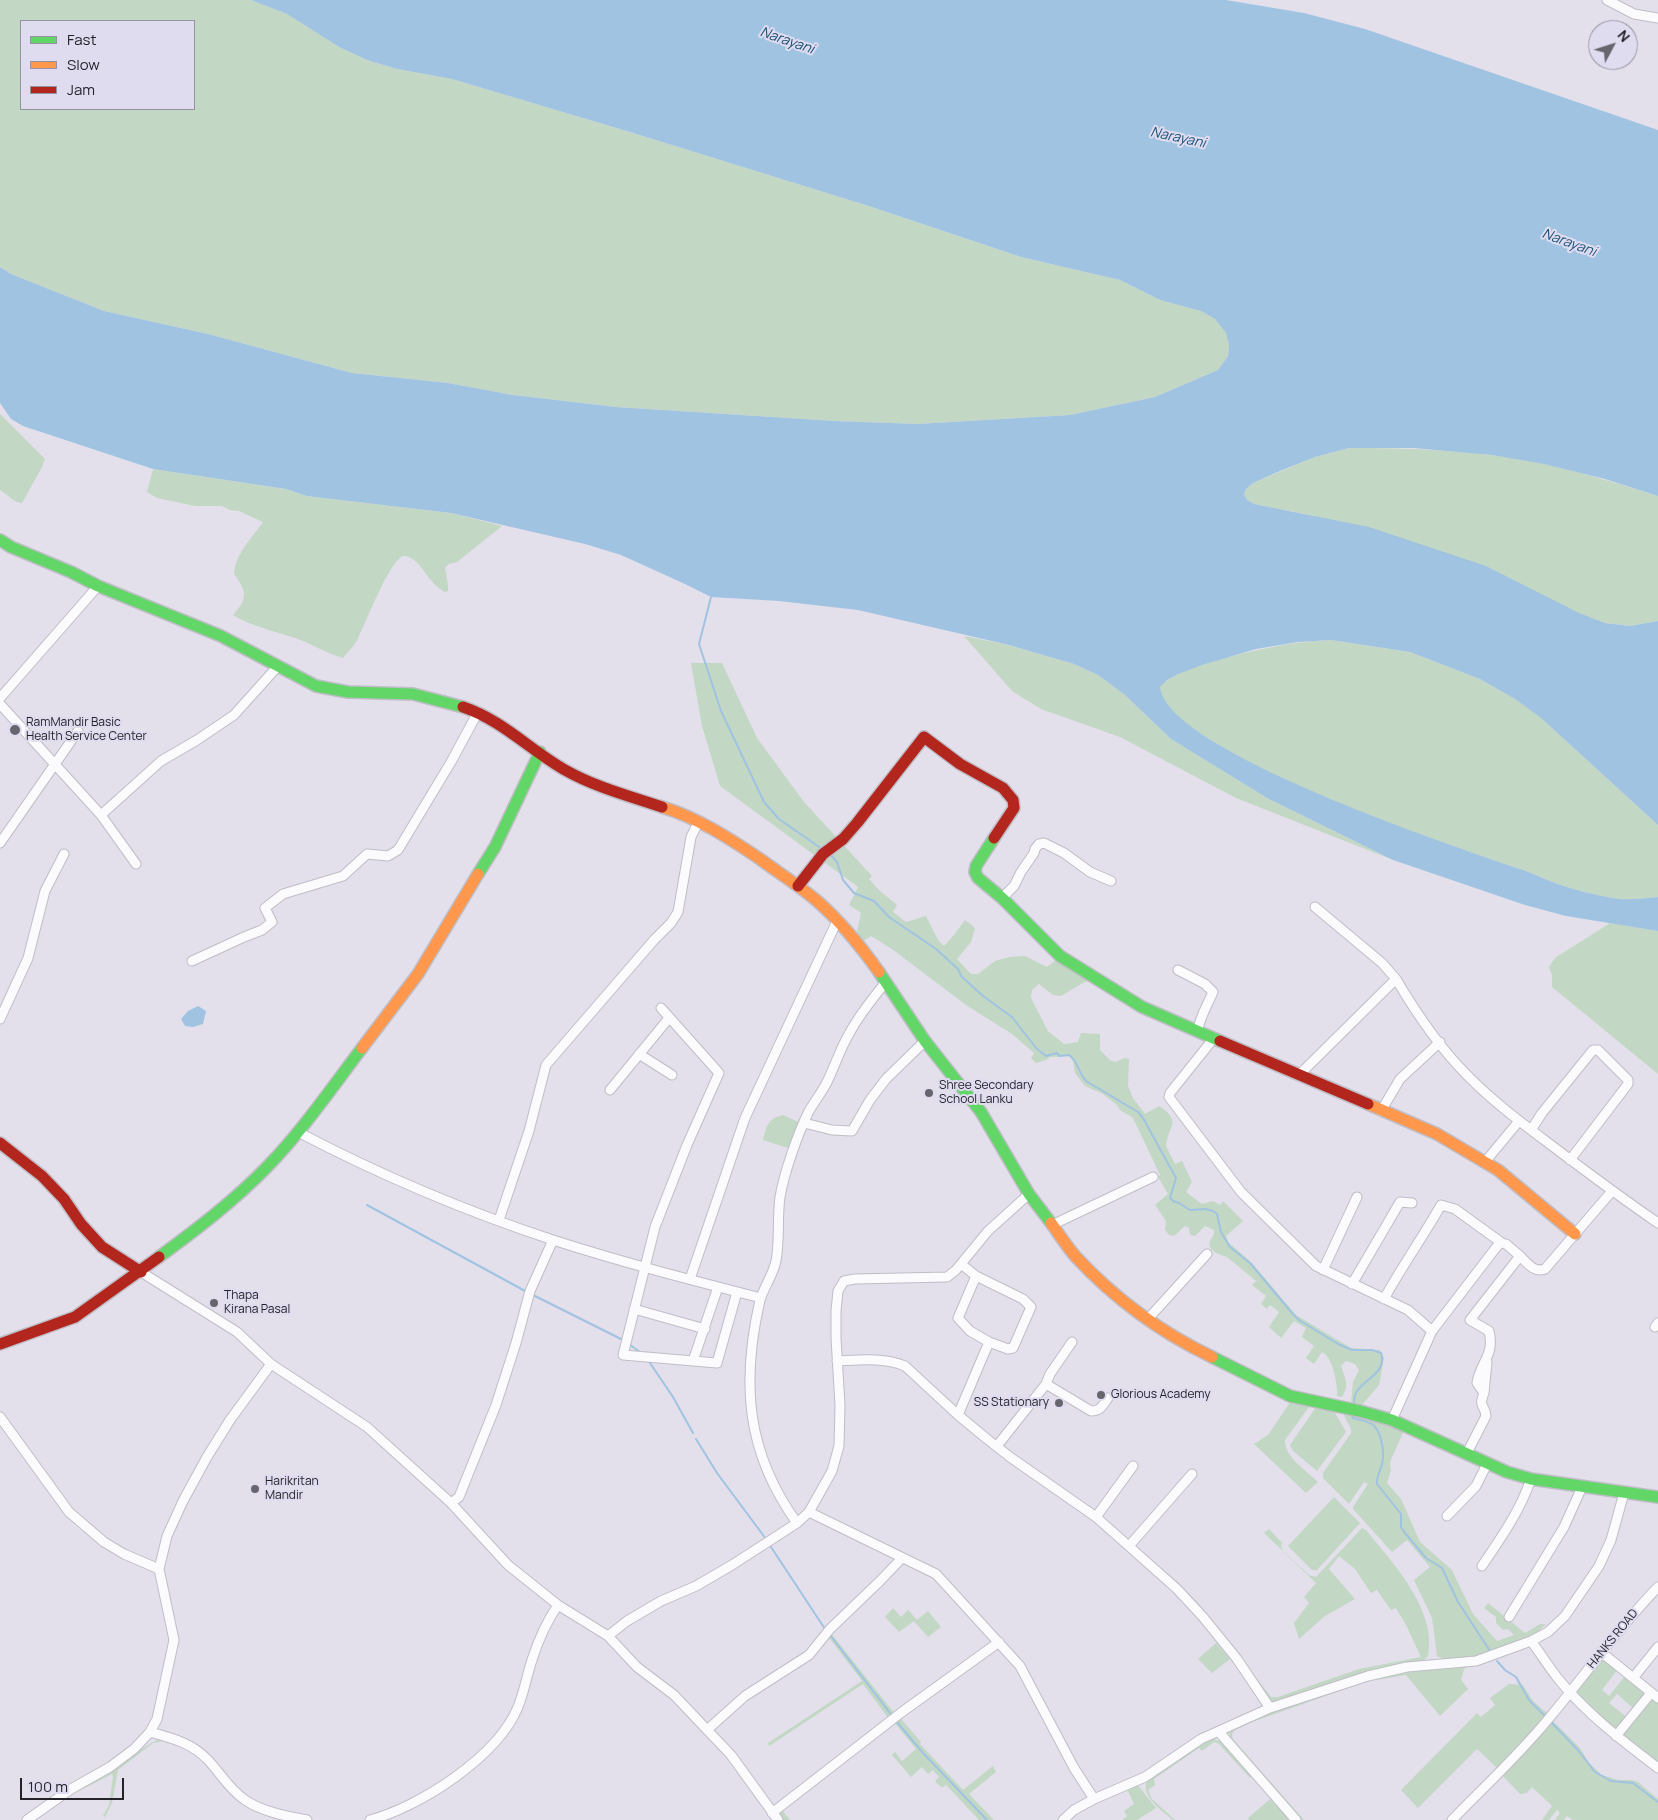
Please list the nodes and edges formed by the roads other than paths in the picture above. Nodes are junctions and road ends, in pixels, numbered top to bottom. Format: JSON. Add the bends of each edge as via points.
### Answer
{"nodes":[{"id":1,"x":1607,"y":0,"type":"edge"},
{"id":2,"x":1658,"y":18,"type":"edge"},
{"id":3,"x":0,"y":540,"type":"edge"},
{"id":4,"x":98,"y":586,"type":"junction"},
{"id":5,"x":278,"y":666,"type":"junction"},
{"id":6,"x":0,"y":698,"type":"edge"},
{"id":7,"x":0,"y":704,"type":"edge"},
{"id":8,"x":478,"y":712,"type":"junction"},
{"id":9,"x":78,"y":731,"type":"dead end"},
{"id":10,"x":540,"y":752,"type":"junction"},
{"id":11,"x":55,"y":765,"type":"junction"},
{"id":12,"x":101,"y":815,"type":"junction"},
{"id":13,"x":699,"y":821,"type":"junction"},
{"id":14,"x":0,"y":843,"type":"edge"},
{"id":15,"x":64,"y":854,"type":"dead end"},
{"id":16,"x":136,"y":864,"type":"dead end"},
{"id":17,"x":1111,"y":881,"type":"dead end"},
{"id":18,"x":798,"y":886,"type":"junction"},
{"id":19,"x":1002,"y":898,"type":"junction"},
{"id":20,"x":1315,"y":906,"type":"dead end"},
{"id":21,"x":838,"y":921,"type":"junction"},
{"id":22,"x":192,"y":961,"type":"dead end"},
{"id":23,"x":1178,"y":970,"type":"dead end"},
{"id":24,"x":1396,"y":979,"type":"junction"},
{"id":25,"x":886,"y":982,"type":"junction"},
{"id":26,"x":661,"y":1008,"type":"dead end"},
{"id":27,"x":669,"y":1018,"type":"junction"},
{"id":28,"x":0,"y":1019,"type":"edge"},
{"id":29,"x":1198,"y":1031,"type":"junction"},
{"id":30,"x":1214,"y":1038,"type":"junction"},
{"id":31,"x":925,"y":1041,"type":"junction"},
{"id":32,"x":1440,"y":1042,"type":"junction"},
{"id":33,"x":639,"y":1054,"type":"junction"},
{"id":34,"x":672,"y":1075,"type":"dead end"},
{"id":35,"x":1299,"y":1075,"type":"junction"},
{"id":36,"x":610,"y":1090,"type":"dead end"},
{"id":37,"x":1381,"y":1110,"type":"junction"},
{"id":38,"x":1519,"y":1121,"type":"junction"},
{"id":39,"x":804,"y":1123,"type":"junction"},
{"id":40,"x":1530,"y":1130,"type":"junction"},
{"id":41,"x":298,"y":1132,"type":"junction"},
{"id":42,"x":0,"y":1143,"type":"edge"},
{"id":43,"x":1570,"y":1160,"type":"junction"},
{"id":44,"x":1485,"y":1162,"type":"junction"},
{"id":45,"x":1153,"y":1177,"type":"dead end"},
{"id":46,"x":1612,"y":1191,"type":"junction"},
{"id":47,"x":1030,"y":1194,"type":"junction"},
{"id":48,"x":1357,"y":1197,"type":"dead end"},
{"id":49,"x":1412,"y":1204,"type":"dead end"},
{"id":50,"x":499,"y":1220,"type":"junction"},
{"id":51,"x":1658,"y":1222,"type":"edge"},
{"id":52,"x":1052,"y":1225,"type":"junction"},
{"id":53,"x":1575,"y":1234,"type":"junction"},
{"id":54,"x":553,"y":1240,"type":"junction"},
{"id":55,"x":1502,"y":1243,"type":"junction"},
{"id":56,"x":1207,"y":1254,"type":"dead end"},
{"id":57,"x":1520,"y":1256,"type":"junction"},
{"id":58,"x":961,"y":1264,"type":"junction"},
{"id":59,"x":644,"y":1267,"type":"junction"},
{"id":60,"x":1323,"y":1270,"type":"junction"},
{"id":61,"x":141,"y":1272,"type":"junction"},
{"id":62,"x":976,"y":1276,"type":"junction"},
{"id":63,"x":690,"y":1278,"type":"junction"},
{"id":64,"x":1352,"y":1284,"type":"junction"},
{"id":65,"x":718,"y":1287,"type":"junction"},
{"id":66,"x":737,"y":1292,"type":"junction"},
{"id":67,"x":761,"y":1298,"type":"junction"},
{"id":68,"x":1384,"y":1299,"type":"junction"},
{"id":69,"x":634,"y":1309,"type":"junction"},
{"id":70,"x":1147,"y":1320,"type":"junction"},
{"id":71,"x":705,"y":1329,"type":"junction"},
{"id":72,"x":1432,"y":1331,"type":"junction"},
{"id":73,"x":989,"y":1342,"type":"junction"},
{"id":74,"x":1072,"y":1342,"type":"dead end"},
{"id":75,"x":0,"y":1344,"type":"edge"},
{"id":76,"x":693,"y":1361,"type":"junction"},
{"id":77,"x":838,"y":1361,"type":"junction"},
{"id":78,"x":271,"y":1364,"type":"junction"},
{"id":79,"x":1046,"y":1384,"type":"junction"},
{"id":80,"x":1108,"y":1398,"type":"dead end"},
{"id":81,"x":958,"y":1415,"type":"junction"},
{"id":82,"x":0,"y":1417,"type":"edge"},
{"id":83,"x":1392,"y":1420,"type":"junction"},
{"id":84,"x":997,"y":1446,"type":"junction"},
{"id":85,"x":1467,"y":1453,"type":"junction"},
{"id":86,"x":1487,"y":1464,"type":"junction"},
{"id":87,"x":1133,"y":1466,"type":"dead end"},
{"id":88,"x":1192,"y":1474,"type":"dead end"},
{"id":89,"x":1531,"y":1479,"type":"junction"},
{"id":90,"x":1582,"y":1487,"type":"junction"},
{"id":91,"x":1624,"y":1493,"type":"junction"},
{"id":92,"x":1658,"y":1497,"type":"edge"},
{"id":93,"x":451,"y":1503,"type":"junction"},
{"id":94,"x":809,"y":1512,"type":"junction"},
{"id":95,"x":1447,"y":1516,"type":"dead end"},
{"id":96,"x":1096,"y":1517,"type":"junction"},
{"id":97,"x":796,"y":1523,"type":"junction"},
{"id":98,"x":1129,"y":1546,"type":"junction"},
{"id":99,"x":902,"y":1558,"type":"junction"},
{"id":100,"x":1482,"y":1566,"type":"dead end"},
{"id":101,"x":159,"y":1569,"type":"junction"},
{"id":102,"x":1658,"y":1587,"type":"edge"},
{"id":103,"x":558,"y":1605,"type":"junction"},
{"id":104,"x":1509,"y":1617,"type":"dead end"},
{"id":105,"x":608,"y":1636,"type":"junction"},
{"id":106,"x":1531,"y":1641,"type":"junction"},
{"id":107,"x":999,"y":1642,"type":"junction"},
{"id":108,"x":1658,"y":1647,"type":"edge"},
{"id":109,"x":1601,"y":1652,"type":"junction"},
{"id":110,"x":1633,"y":1678,"type":"junction"},
{"id":111,"x":1570,"y":1692,"type":"junction"},
{"id":112,"x":1656,"y":1697,"type":"edge"},
{"id":113,"x":1270,"y":1708,"type":"junction"},
{"id":114,"x":707,"y":1730,"type":"junction"},
{"id":115,"x":150,"y":1732,"type":"junction"},
{"id":116,"x":1219,"y":1732,"type":"junction"},
{"id":117,"x":1616,"y":1736,"type":"junction"},
{"id":118,"x":1658,"y":1768,"type":"edge"},
{"id":119,"x":1094,"y":1799,"type":"junction"},
{"id":120,"x":775,"y":1816,"type":"edge"},
{"id":121,"x":27,"y":1820,"type":"edge"},
{"id":122,"x":307,"y":1820,"type":"edge"},
{"id":123,"x":370,"y":1820,"type":"edge"},
{"id":124,"x":1063,"y":1820,"type":"edge"},
{"id":125,"x":1296,"y":1820,"type":"edge"},
{"id":126,"x":1452,"y":1820,"type":"edge"}],
"edges":[{"from":1,"to":2,"type":"street","via":[[1634,14]]},
{"from":3,"to":4,"type":"street"},
{"from":4,"to":5,"type":"street","via":[[221,636]]},
{"from":4,"to":6,"type":"street"},
{"from":5,"to":8,"type":"street","via":[[329,690],[406,694]]},
{"from":5,"to":12,"type":"street","via":[[234,715],[161,761]]},
{"from":7,"to":11,"type":"street"},
{"from":8,"to":10,"type":"street"},
{"from":8,"to":22,"type":"street","via":[[398,850],[388,856],[367,854],[343,876],[283,894],[265,908],[272,922],[262,930]]},
{"from":9,"to":11,"type":"street"},
{"from":10,"to":13,"type":"street","via":[[593,784]]},
{"from":10,"to":41,"type":"street","via":[[495,847],[418,974]]},
{"from":11,"to":12,"type":"street"},
{"from":11,"to":14,"type":"street"},
{"from":12,"to":16,"type":"street"},
{"from":13,"to":18,"type":"street"},
{"from":13,"to":50,"type":"street","via":[[691,837],[678,912],[546,1065],[529,1131]]},
{"from":15,"to":28,"type":"street","via":[[45,891],[28,958]]},
{"from":17,"to":19,"type":"street","via":[[1090,872],[1044,843],[1035,849],[1014,886]]},
{"from":18,"to":19,"type":"street","via":[[828,850],[857,823],[924,737],[967,768],[1000,786],[1014,802],[1014,808],[975,872]]},
{"from":18,"to":21,"type":"street"},
{"from":19,"to":29,"type":"street","via":[[1060,956],[1142,1007]]},
{"from":20,"to":24,"type":"street","via":[[1382,963]]},
{"from":21,"to":25,"type":"street"},
{"from":21,"to":63,"type":"street","via":[[745,1118]]},
{"from":23,"to":29,"type":"street","via":[[1205,984],[1213,992]]},
{"from":24,"to":32,"type":"street"},
{"from":24,"to":35,"type":"street"},
{"from":25,"to":31,"type":"street"},
{"from":25,"to":39,"type":"street","via":[[848,1034]]},
{"from":26,"to":27,"type":"street"},
{"from":27,"to":33,"type":"street"},
{"from":27,"to":59,"type":"street","via":[[718,1073],[655,1227]]},
{"from":29,"to":30,"type":"street"},
{"from":30,"to":35,"type":"street"},
{"from":30,"to":60,"type":"street","via":[[1169,1097],[1242,1193]]},
{"from":31,"to":39,"type":"street","via":[[886,1079],[852,1131]]},
{"from":31,"to":47,"type":"street","via":[[981,1112]]},
{"from":32,"to":37,"type":"street","via":[[1400,1079]]},
{"from":32,"to":38,"type":"street","via":[[1468,1077]]},
{"from":33,"to":34,"type":"street"},
{"from":33,"to":36,"type":"street"},
{"from":35,"to":37,"type":"street"},
{"from":37,"to":44,"type":"street","via":[[1437,1134]]},
{"from":38,"to":40,"type":"street"},
{"from":38,"to":44,"type":"street"},
{"from":39,"to":67,"type":"street","via":[[780,1197],[776,1262]]},
{"from":40,"to":43,"type":"street"},
{"from":40,"to":43,"type":"street","via":[[1593,1050],[1598,1050],[1628,1080],[1628,1084]]},
{"from":41,"to":50,"type":"street","via":[[379,1172]]},
{"from":41,"to":61,"type":"street","via":[[234,1199]]},
{"from":42,"to":61,"type":"street","via":[[42,1176],[102,1247]]},
{"from":43,"to":46,"type":"street"},
{"from":44,"to":53,"type":"street"},
{"from":45,"to":52,"type":"street"},
{"from":46,"to":51,"type":"street"},
{"from":46,"to":53,"type":"street"},
{"from":47,"to":52,"type":"street"},
{"from":47,"to":58,"type":"street","via":[[988,1231]]},
{"from":48,"to":60,"type":"street"},
{"from":49,"to":64,"type":"street","via":[[1400,1202]]},
{"from":50,"to":54,"type":"street"},
{"from":52,"to":70,"type":"street","via":[[1098,1280]]},
{"from":53,"to":57,"type":"street","via":[[1540,1271],[1534,1270]]},
{"from":54,"to":59,"type":"street"},
{"from":54,"to":93,"type":"street","via":[[530,1291],[496,1405],[459,1497]]},
{"from":55,"to":57,"type":"street"},
{"from":55,"to":68,"type":"street","via":[[1455,1209],[1440,1205]]},
{"from":55,"to":72,"type":"street","via":[[1494,1249]]},
{"from":56,"to":70,"type":"street"},
{"from":57,"to":85,"type":"street","via":[[1470,1320],[1488,1330],[1491,1342],[1477,1383],[1484,1393],[1481,1406],[1486,1416]]},
{"from":58,"to":62,"type":"street"},
{"from":58,"to":77,"type":"street","via":[[952,1274],[940,1278],[855,1278],[844,1281],[838,1291],[836,1311]]},
{"from":59,"to":63,"type":"street"},
{"from":59,"to":69,"type":"street"},
{"from":60,"to":64,"type":"street"},
{"from":61,"to":75,"type":"street","via":[[75,1316]]},
{"from":61,"to":78,"type":"street","via":[[237,1332]]},
{"from":62,"to":73,"type":"street","via":[[958,1318],[970,1331]]},
{"from":62,"to":73,"type":"street","via":[[1023,1299],[1031,1307],[1013,1348]]},
{"from":63,"to":65,"type":"street"},
{"from":64,"to":68,"type":"street"},
{"from":65,"to":66,"type":"street"},
{"from":65,"to":71,"type":"street"},
{"from":66,"to":67,"type":"street"},
{"from":66,"to":76,"type":"street","via":[[717,1362]]},
{"from":67,"to":97,"type":"street","via":[[750,1371],[751,1418],[766,1467]]},
{"from":68,"to":72,"type":"street","via":[[1408,1310]]},
{"from":69,"to":71,"type":"street"},
{"from":69,"to":76,"type":"street","via":[[623,1355]]},
{"from":70,"to":83,"type":"street","via":[[1179,1341],[1290,1396]]},
{"from":71,"to":76,"type":"street"},
{"from":72,"to":83,"type":"street"},
{"from":73,"to":81,"type":"street"},
{"from":74,"to":79,"type":"street"},
{"from":77,"to":81,"type":"street","via":[[880,1360],[900,1364],[912,1370]]},
{"from":77,"to":94,"type":"street","via":[[839,1446],[832,1471]]},
{"from":78,"to":93,"type":"street","via":[[358,1420]]},
{"from":78,"to":101,"type":"street","via":[[230,1420],[192,1483],[167,1536]]},
{"from":79,"to":80,"type":"street","via":[[1091,1411],[1102,1408]]},
{"from":79,"to":84,"type":"street"},
{"from":81,"to":84,"type":"street"},
{"from":82,"to":101,"type":"street","via":[[69,1512],[104,1542]]},
{"from":83,"to":85,"type":"street"},
{"from":84,"to":96,"type":"street"},
{"from":85,"to":86,"type":"street"},
{"from":86,"to":89,"type":"street"},
{"from":86,"to":95,"type":"street","via":[[1476,1486]]},
{"from":87,"to":96,"type":"street"},
{"from":88,"to":98,"type":"street"},
{"from":89,"to":90,"type":"street"},
{"from":89,"to":100,"type":"street","via":[[1518,1511]]},
{"from":90,"to":91,"type":"street"},
{"from":90,"to":104,"type":"street","via":[[1564,1527]]},
{"from":91,"to":92,"type":"street"},
{"from":91,"to":106,"type":"street","via":[[1611,1540],[1599,1566],[1564,1618]]},
{"from":93,"to":103,"type":"street","via":[[508,1565]]},
{"from":94,"to":97,"type":"street"},
{"from":94,"to":99,"type":"street"},
{"from":96,"to":98,"type":"street"},
{"from":97,"to":105,"type":"street","via":[[708,1580],[661,1601]]},
{"from":98,"to":113,"type":"street","via":[[1203,1617]]},
{"from":99,"to":107,"type":"street","via":[[936,1574]]},
{"from":99,"to":114,"type":"street","via":[[830,1629],[809,1655],[746,1696]]},
{"from":101,"to":115,"type":"street","via":[[174,1640],[157,1719]]},
{"from":102,"to":109,"type":"street","name":"HANKS ROAD"},
{"from":103,"to":105,"type":"street"},
{"from":103,"to":123,"type":"street","via":[[536,1649],[520,1701],[506,1730],[472,1763],[431,1794]]},
{"from":105,"to":114,"type":"street","via":[[638,1667],[674,1695]]},
{"from":106,"to":111,"type":"street"},
{"from":106,"to":113,"type":"street","via":[[1476,1661],[1406,1667],[1368,1676]]},
{"from":107,"to":119,"type":"street","via":[[1024,1672],[1074,1768]]},
{"from":107,"to":120,"type":"street","via":[[902,1712]]},
{"from":108,"to":110,"type":"street"},
{"from":109,"to":110,"type":"street"},
{"from":109,"to":111,"type":"street","name":"HANKS ROAD"},
{"from":110,"to":112,"type":"street"},
{"from":111,"to":117,"type":"street"},
{"from":111,"to":126,"type":"street","name":"HANKS ROAD","via":[[1530,1741]]},
{"from":112,"to":117,"type":"street"},
{"from":113,"to":116,"type":"street"},
{"from":114,"to":120,"type":"street","via":[[744,1771]]},
{"from":115,"to":121,"type":"street","via":[[110,1768],[71,1789]]},
{"from":115,"to":122,"type":"street","via":[[178,1739],[196,1749],[228,1786],[246,1801],[266,1810]]},
{"from":116,"to":119,"type":"street","via":[[1201,1739],[1139,1780]]},
{"from":116,"to":125,"type":"street"},
{"from":117,"to":118,"type":"street"},
{"from":119,"to":124,"type":"street"}]}
